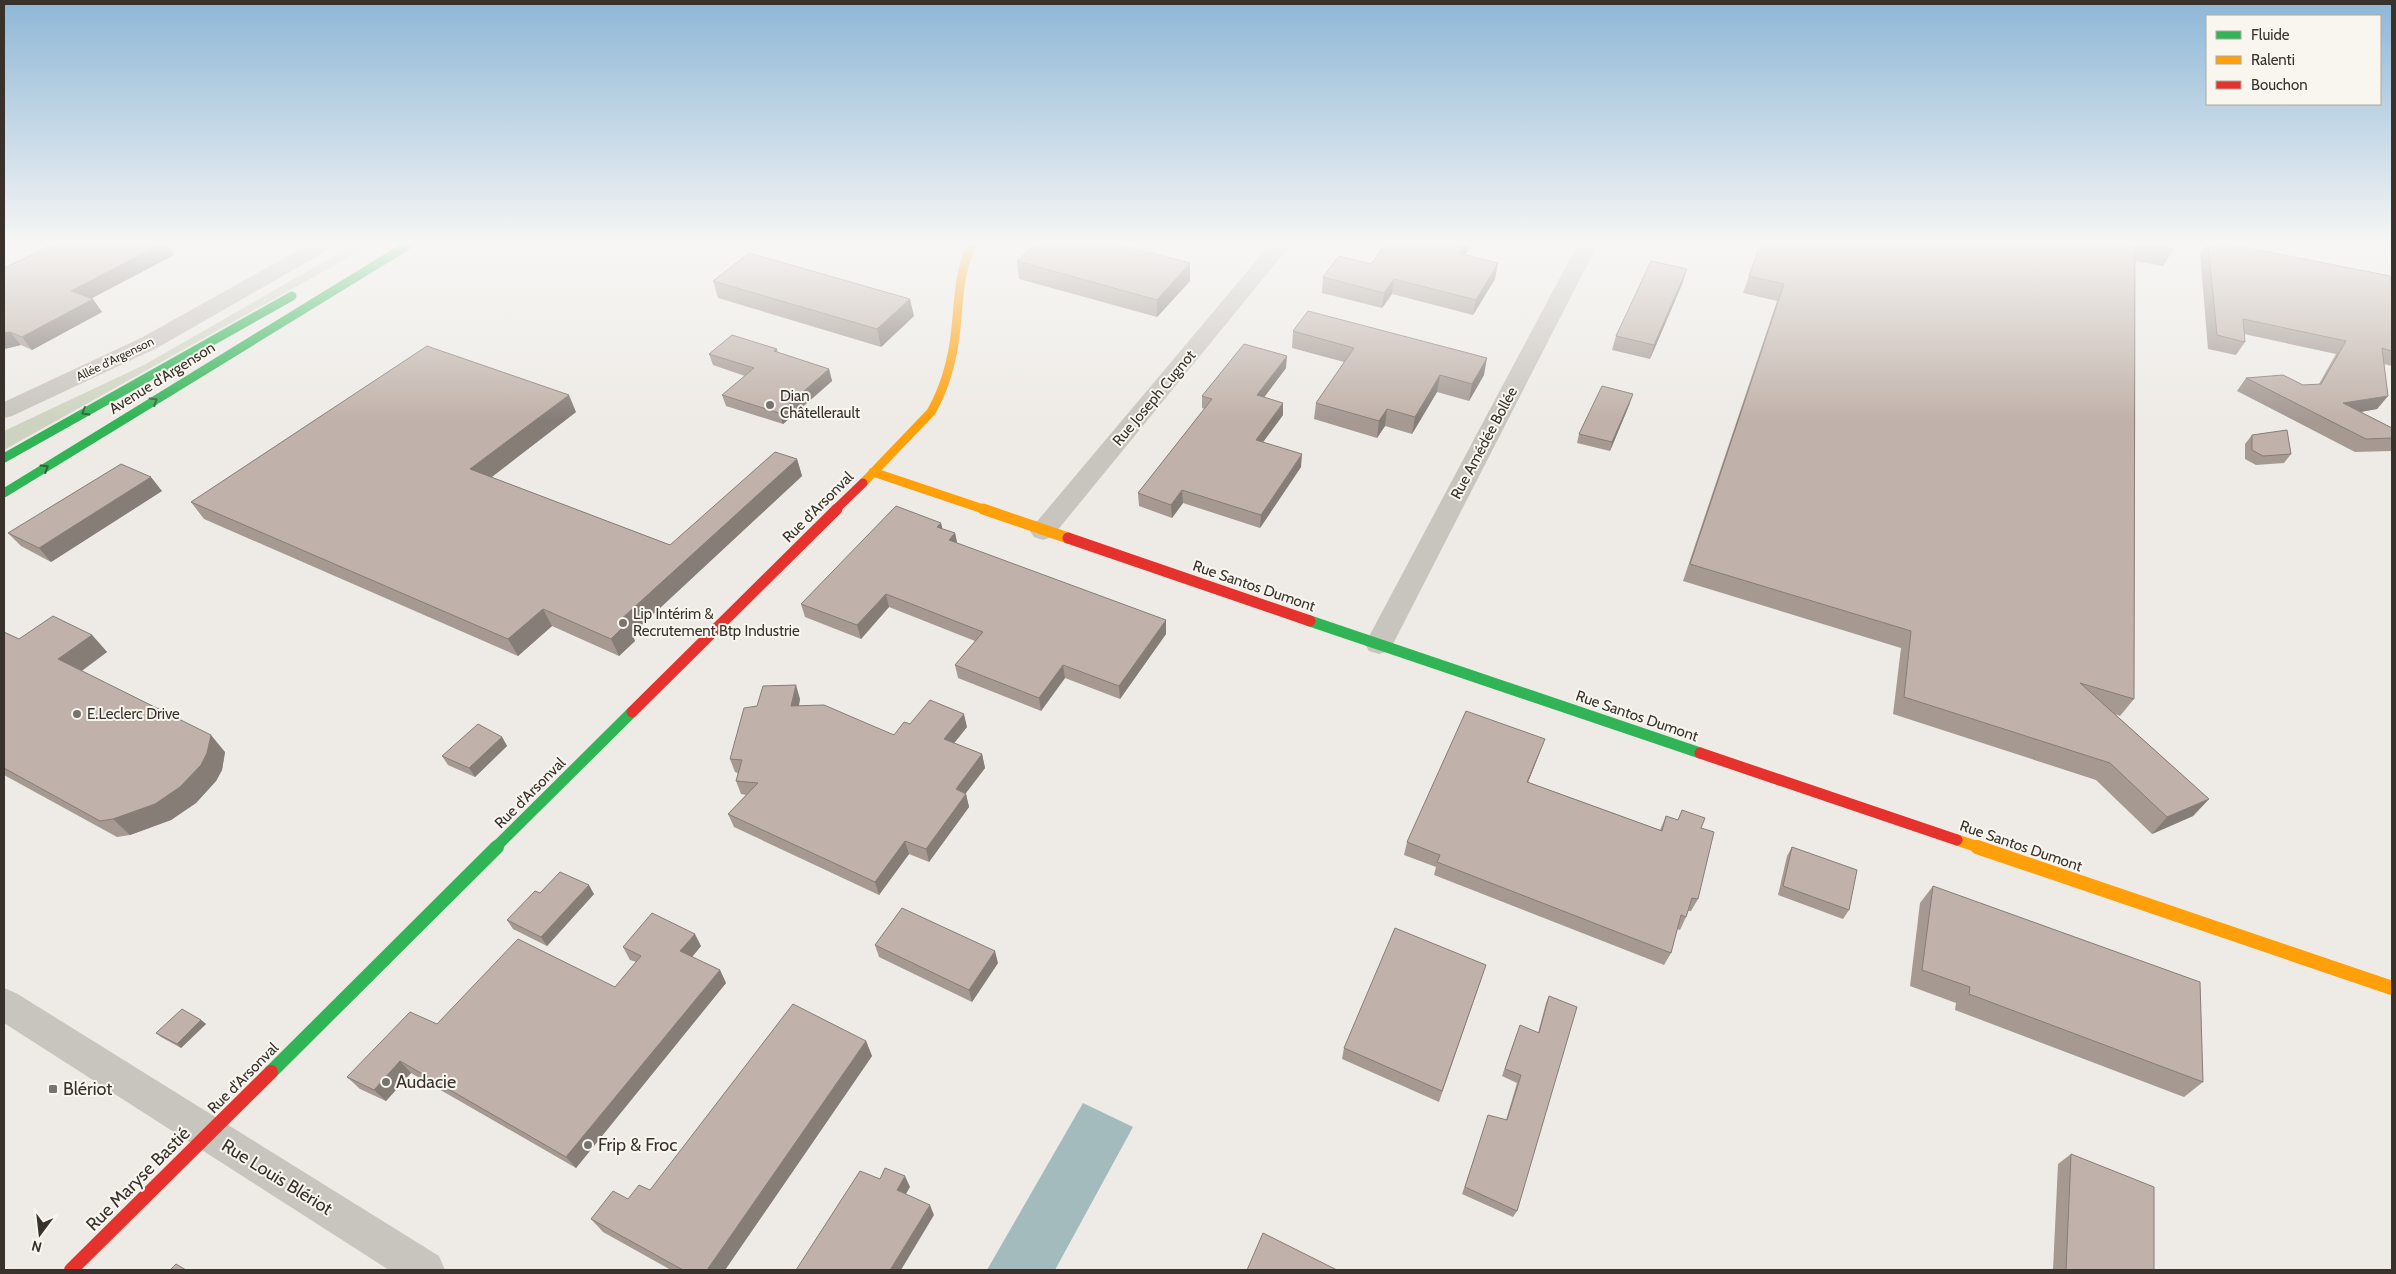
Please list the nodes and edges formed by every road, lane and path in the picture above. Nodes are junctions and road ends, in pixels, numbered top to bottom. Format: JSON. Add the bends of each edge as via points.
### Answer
{"nodes":[{"id":1,"x":223,"y":301,"type":"edge"},
{"id":2,"x":282,"y":301,"type":"edge"},
{"id":3,"x":316,"y":301,"type":"edge"},
{"id":4,"x":958,"y":301,"type":"edge"},
{"id":5,"x":1233,"y":301,"type":"edge"},
{"id":6,"x":1558,"y":301,"type":"edge"},
{"id":7,"x":4,"y":411,"type":"edge"},
{"id":8,"x":4,"y":458,"type":"edge"},
{"id":9,"x":873,"y":472,"type":"junction"},
{"id":10,"x":4,"y":493,"type":"edge"},
{"id":11,"x":1043,"y":530,"type":"junction"},
{"id":12,"x":1378,"y":644,"type":"junction"},
{"id":13,"x":2392,"y":988,"type":"edge"},
{"id":14,"x":4,"y":1004,"type":"edge"},
{"id":15,"x":208,"y":1134,"type":"junction"},
{"id":16,"x":71,"y":1270,"type":"edge"},
{"id":17,"x":424,"y":1270,"type":"edge"}],
"edges":[{"from":1,"to":7,"type":"street","name":"Allée d’Argenson","via":[[149,343]]},
{"from":2,"to":8,"type":"street","name":"Avenue d'Argenson","one_way":true},
{"from":10,"to":3,"type":"street","name":"Avenue d'Argenson","one_way":true},
{"from":4,"to":9,"type":"street","name":"Rue d'Arsonval","via":[[945,390],[931,412]]},
{"from":5,"to":11,"type":"street","name":"Rue Joseph Cugnot"},
{"from":6,"to":12,"type":"street","name":"Rue Amédée Bollée"},
{"from":9,"to":11,"type":"street","name":"Rue Santos Dumont"},
{"from":9,"to":15,"type":"street","name":"Rue d'Arsonval"},
{"from":11,"to":12,"type":"street","name":"Rue Santos Dumont"},
{"from":12,"to":13,"type":"street","name":"Rue Santos Dumont"},
{"from":14,"to":15,"type":"street","name":"Rue Louis Blériot"},
{"from":15,"to":16,"type":"street","name":"Rue Maryse Bastié"},
{"from":15,"to":17,"type":"street","name":"Rue Louis Blériot"}]}
